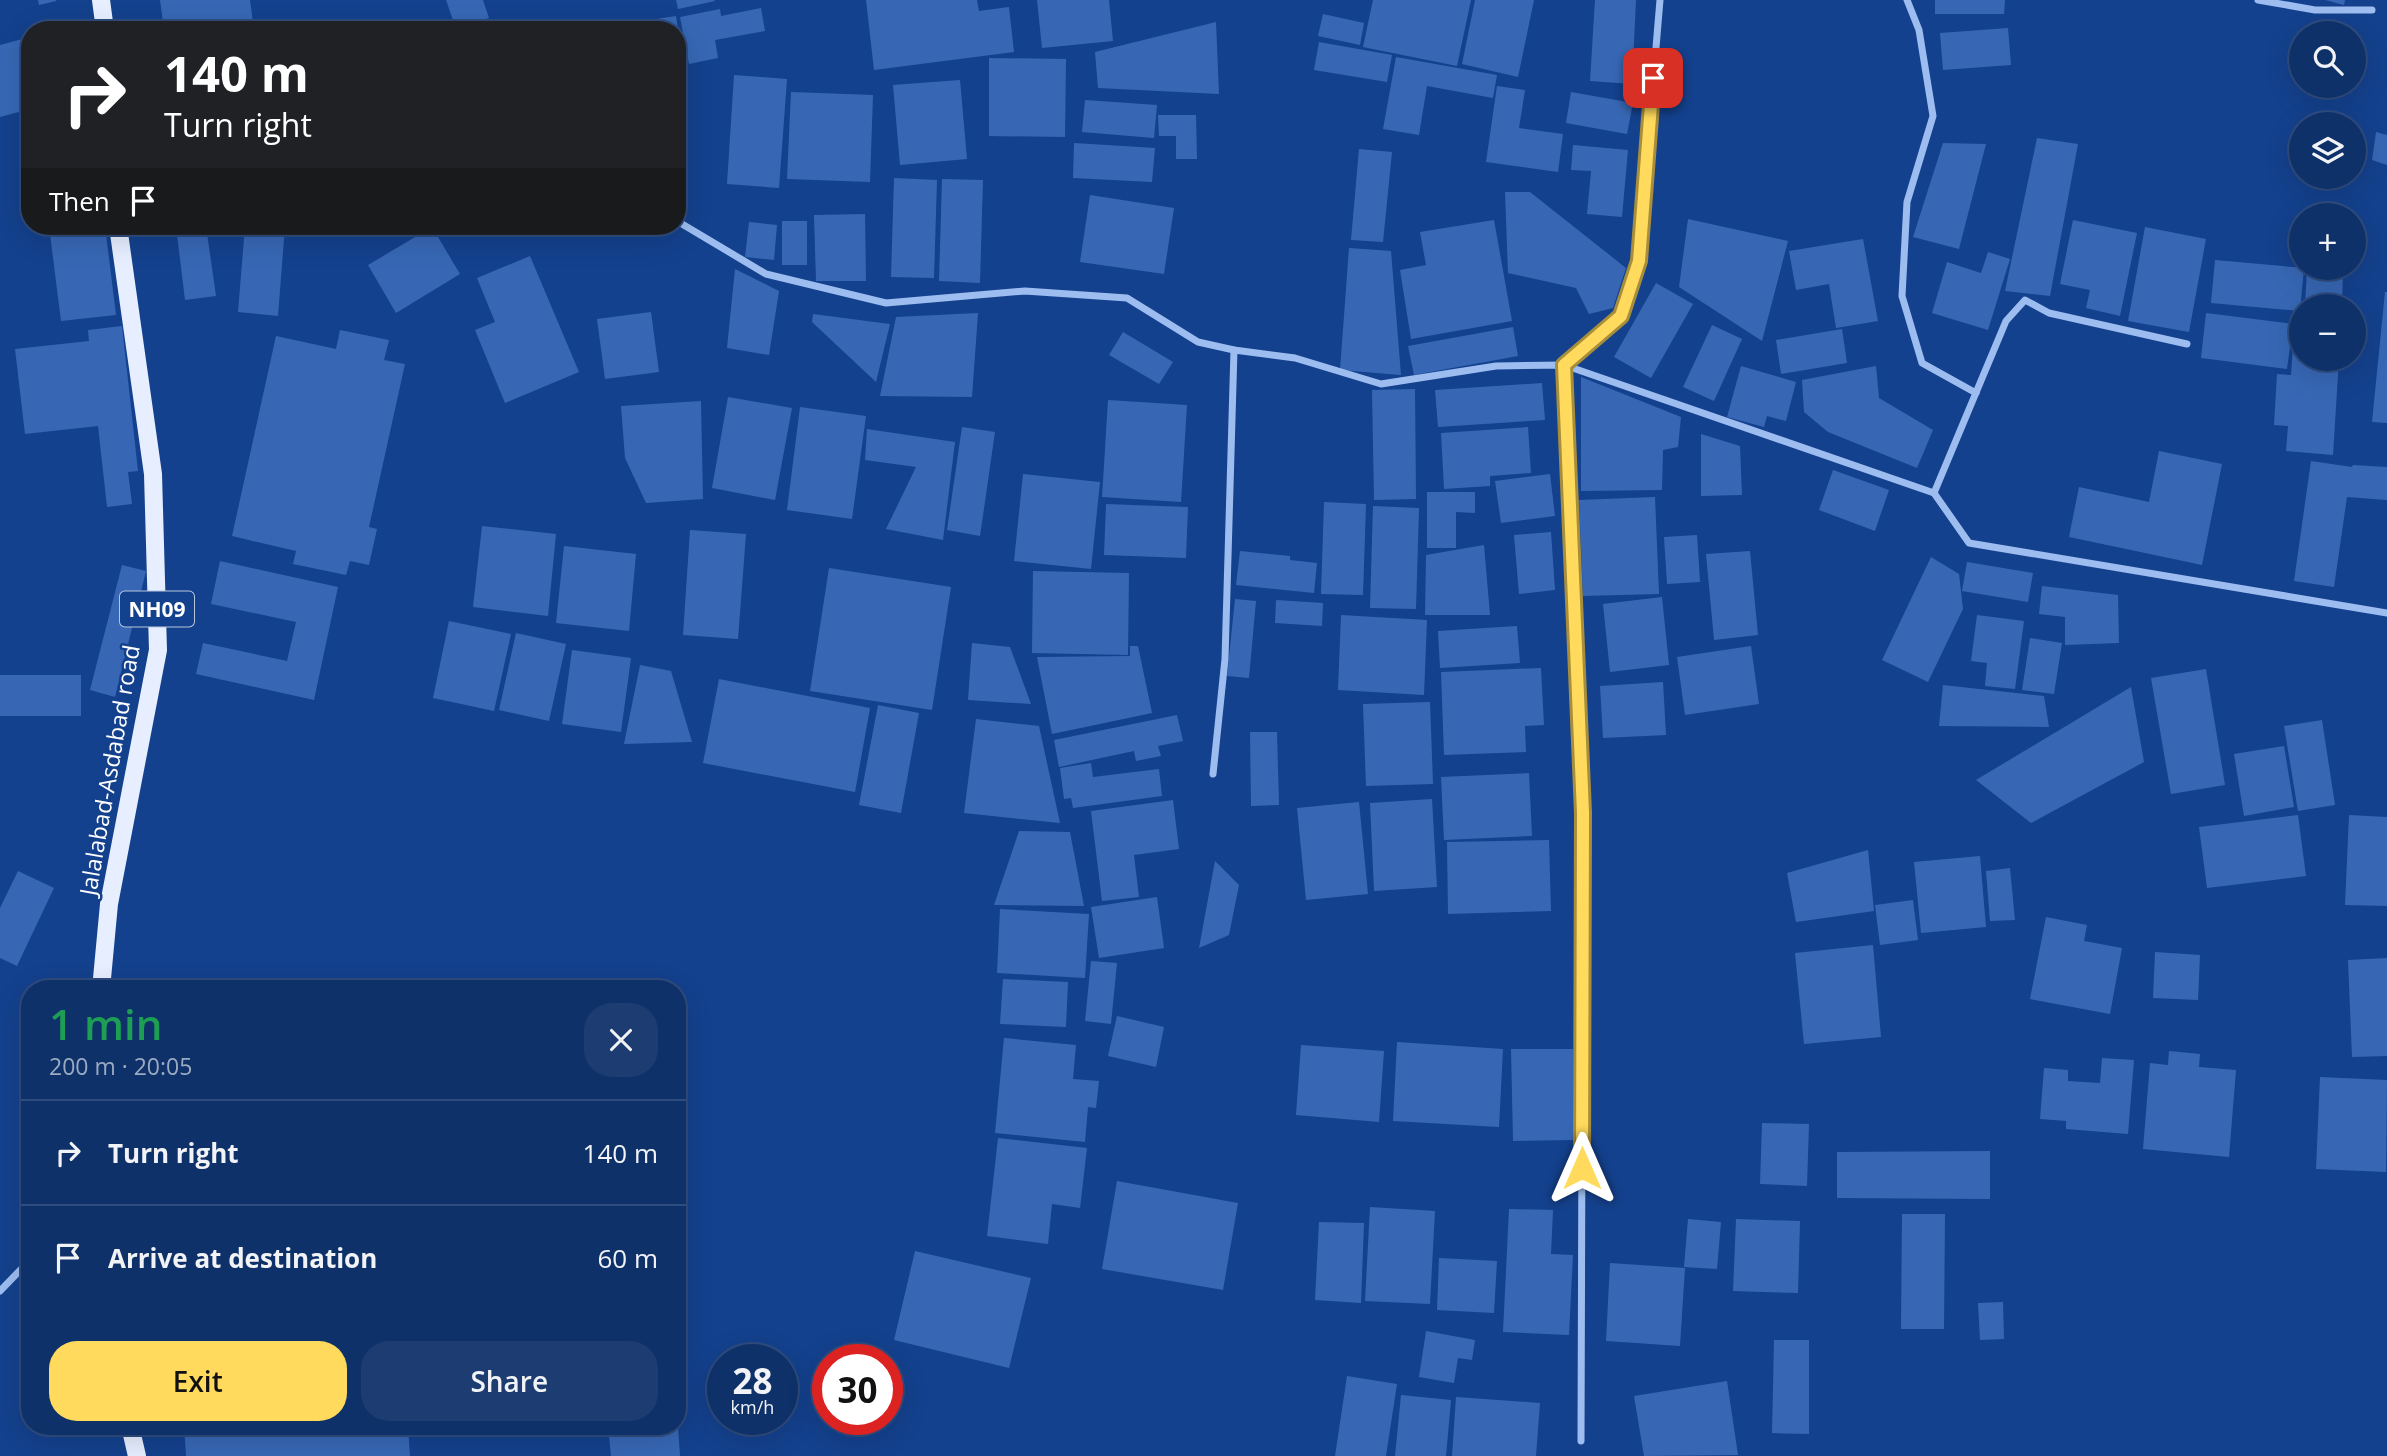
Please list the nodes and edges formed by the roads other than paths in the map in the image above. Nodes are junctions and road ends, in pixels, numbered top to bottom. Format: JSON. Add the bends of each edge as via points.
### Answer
{"nodes":[{"id":1,"x":102,"y":0,"type":"edge"},
{"id":2,"x":1660,"y":0,"type":"edge"},
{"id":3,"x":1907,"y":0,"type":"edge"},
{"id":4,"x":2258,"y":0,"type":"edge"},
{"id":5,"x":2372,"y":10,"type":"dead end"},
{"id":6,"x":104,"y":21,"type":"edge"},
{"id":7,"x":686,"y":226,"type":"edge"},
{"id":8,"x":119,"y":235,"type":"edge"},
{"id":9,"x":2187,"y":344,"type":"dead end"},
{"id":10,"x":1234,"y":350,"type":"junction"},
{"id":11,"x":1564,"y":365,"type":"junction"},
{"id":12,"x":1976,"y":393,"type":"junction"},
{"id":13,"x":1934,"y":493,"type":"junction"},
{"id":14,"x":2387,"y":612,"type":"edge"},
{"id":15,"x":1213,"y":774,"type":"dead end"},
{"id":16,"x":101,"y":980,"type":"edge"},
{"id":17,"x":21,"y":1269,"type":"edge"},
{"id":18,"x":0,"y":1291,"type":"edge"},
{"id":19,"x":133,"y":1435,"type":"edge"},
{"id":20,"x":1581,"y":1441,"type":"dead end"},
{"id":21,"x":138,"y":1456,"type":"edge"}],
"edges":[{"from":1,"to":6,"type":"main road"},
{"from":2,"to":11,"type":"street","via":[[1639,261],[1621,316]]},
{"from":3,"to":12,"type":"street","via":[[1919,30],[1933,116],[1907,202],[1902,296],[1922,363]]},
{"from":4,"to":5,"type":"street","via":[[2315,10]]},
{"from":7,"to":10,"type":"street","via":[[766,274],[886,303],[1026,291],[1126,298],[1198,342]]},
{"from":8,"to":16,"type":"main road","name":"Jalalabad-Asdabad road","number":"NH09","via":[[153,474],[158,650],[109,904]]},
{"from":9,"to":12,"type":"street","via":[[2049,313],[2025,300],[2006,321]]},
{"from":10,"to":11,"type":"street","via":[[1295,358],[1381,384],[1496,366]]},
{"from":10,"to":15,"type":"street","via":[[1225,659]]},
{"from":11,"to":13,"type":"street"},
{"from":11,"to":20,"type":"street","via":[[1583,813]]},
{"from":12,"to":13,"type":"street"},
{"from":13,"to":14,"type":"street","via":[[1969,542]]},
{"from":17,"to":18,"type":"street"},
{"from":19,"to":21,"type":"main road"}]}
